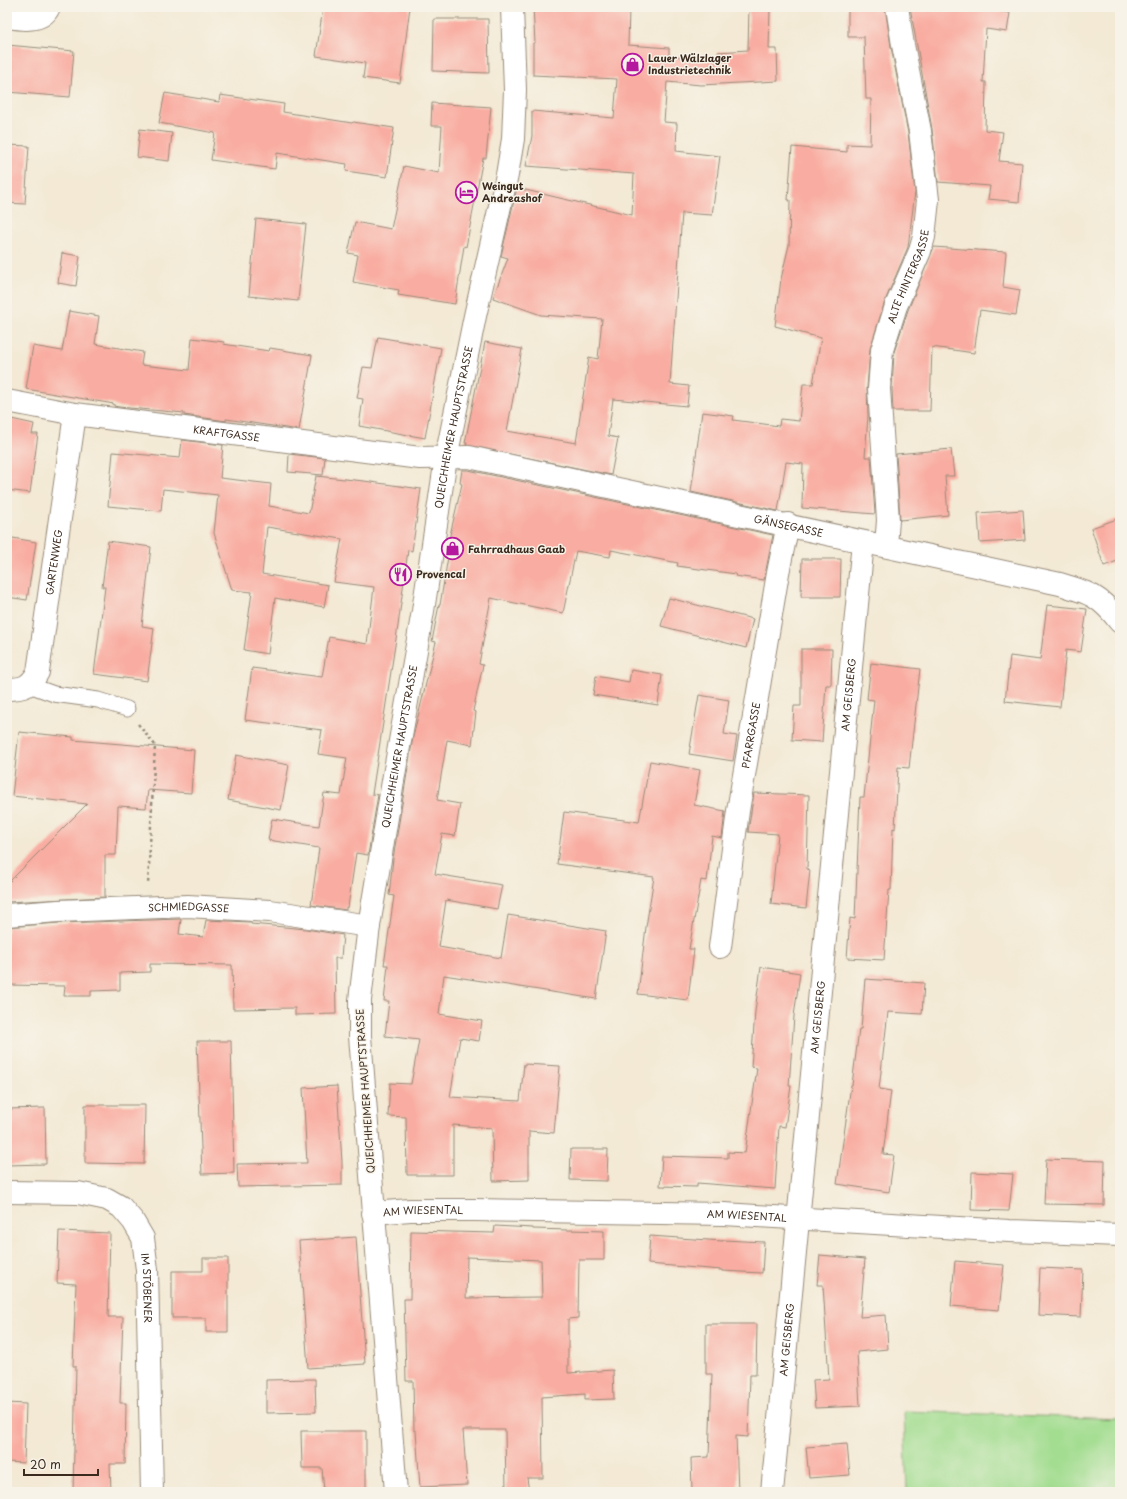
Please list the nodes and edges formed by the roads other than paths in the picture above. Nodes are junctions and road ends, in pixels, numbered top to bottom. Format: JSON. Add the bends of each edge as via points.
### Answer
{"nodes":[{"id":1,"x":49,"y":7,"type":"edge"},
{"id":2,"x":512,"y":7,"type":"edge"},
{"id":3,"x":897,"y":7,"type":"edge"},
{"id":4,"x":7,"y":18,"type":"edge"},
{"id":5,"x":7,"y":401,"type":"edge"},
{"id":6,"x":74,"y":414,"type":"junction"},
{"id":7,"x":446,"y":458,"type":"junction"},
{"id":8,"x":788,"y":524,"type":"junction"},
{"id":9,"x":863,"y":542,"type":"junction"},
{"id":10,"x":886,"y":546,"type":"junction"},
{"id":11,"x":1120,"y":622,"type":"edge"},
{"id":12,"x":30,"y":685,"type":"junction"},
{"id":13,"x":7,"y":689,"type":"edge"},
{"id":14,"x":127,"y":709,"type":"road end"},
{"id":15,"x":7,"y":915,"type":"edge"},
{"id":16,"x":369,"y":926,"type":"junction"},
{"id":17,"x":720,"y":948,"type":"dead end"},
{"id":18,"x":7,"y":1192,"type":"edge"},
{"id":19,"x":373,"y":1213,"type":"junction"},
{"id":20,"x":797,"y":1218,"type":"junction"},
{"id":21,"x":1120,"y":1235,"type":"edge"},
{"id":22,"x":152,"y":1492,"type":"edge"},
{"id":23,"x":396,"y":1492,"type":"edge"},
{"id":24,"x":772,"y":1492,"type":"edge"}],
"edges":[{"from":1,"to":4,"type":"street","via":[[47,12],[37,17]]},
{"from":2,"to":7,"type":"street","name":"QUEICHHEIMER HAUPTSTRASSE","via":[[515,90],[513,139]]},
{"from":3,"to":10,"type":"street","name":"ALTE HINTERGASSE","via":[[902,45],[920,131],[928,200],[920,251],[896,306],[882,350],[879,389],[888,520]]},
{"from":5,"to":6,"type":"street","name":"KRAFTGASSE"},
{"from":6,"to":7,"type":"street","name":"KRAFTGASSE","via":[[420,458]]},
{"from":6,"to":12,"type":"street","name":"GARTENWEG","via":[[41,656],[38,672]]},
{"from":7,"to":8,"type":"street","name":"GÄNSEGASSE","via":[[469,457]]},
{"from":7,"to":16,"type":"street","name":"QUEICHHEIMER HAUPTSTRASSE","via":[[423,611]]},
{"from":8,"to":9,"type":"street","name":"GÄNSEGASSE"},
{"from":8,"to":17,"type":"street","name":"PFARRGASSE","via":[[738,811]]},
{"from":9,"to":10,"type":"street","name":"GÄNSEGASSE"},
{"from":9,"to":20,"type":"street","name":"AM GEISBERG"},
{"from":10,"to":11,"type":"street","name":"GÄNSEGASSE","via":[[1080,589],[1100,600]]},
{"from":12,"to":13,"type":"street"},
{"from":12,"to":14,"type":"lane","via":[[54,694],[98,700]]},
{"from":15,"to":16,"type":"street","name":"SCHMIEDGASSE","via":[[188,906],[238,908]]},
{"from":16,"to":19,"type":"street","name":"QUEICHHEIMER HAUPTSTRASSE","via":[[359,1013]]},
{"from":18,"to":22,"type":"street","name":"IM STÖBENER","via":[[78,1193],[107,1199],[121,1207],[143,1238],[147,1270]]},
{"from":19,"to":20,"type":"street","name":"AM WIESENTAL","via":[[417,1210],[576,1211]]},
{"from":19,"to":23,"type":"street","name":"QUEICHHEIMER HAUPTSTRASSE"},
{"from":20,"to":21,"type":"street","name":"AM WIESENTAL"},
{"from":20,"to":24,"type":"street","name":"AM GEISBERG"}]}
